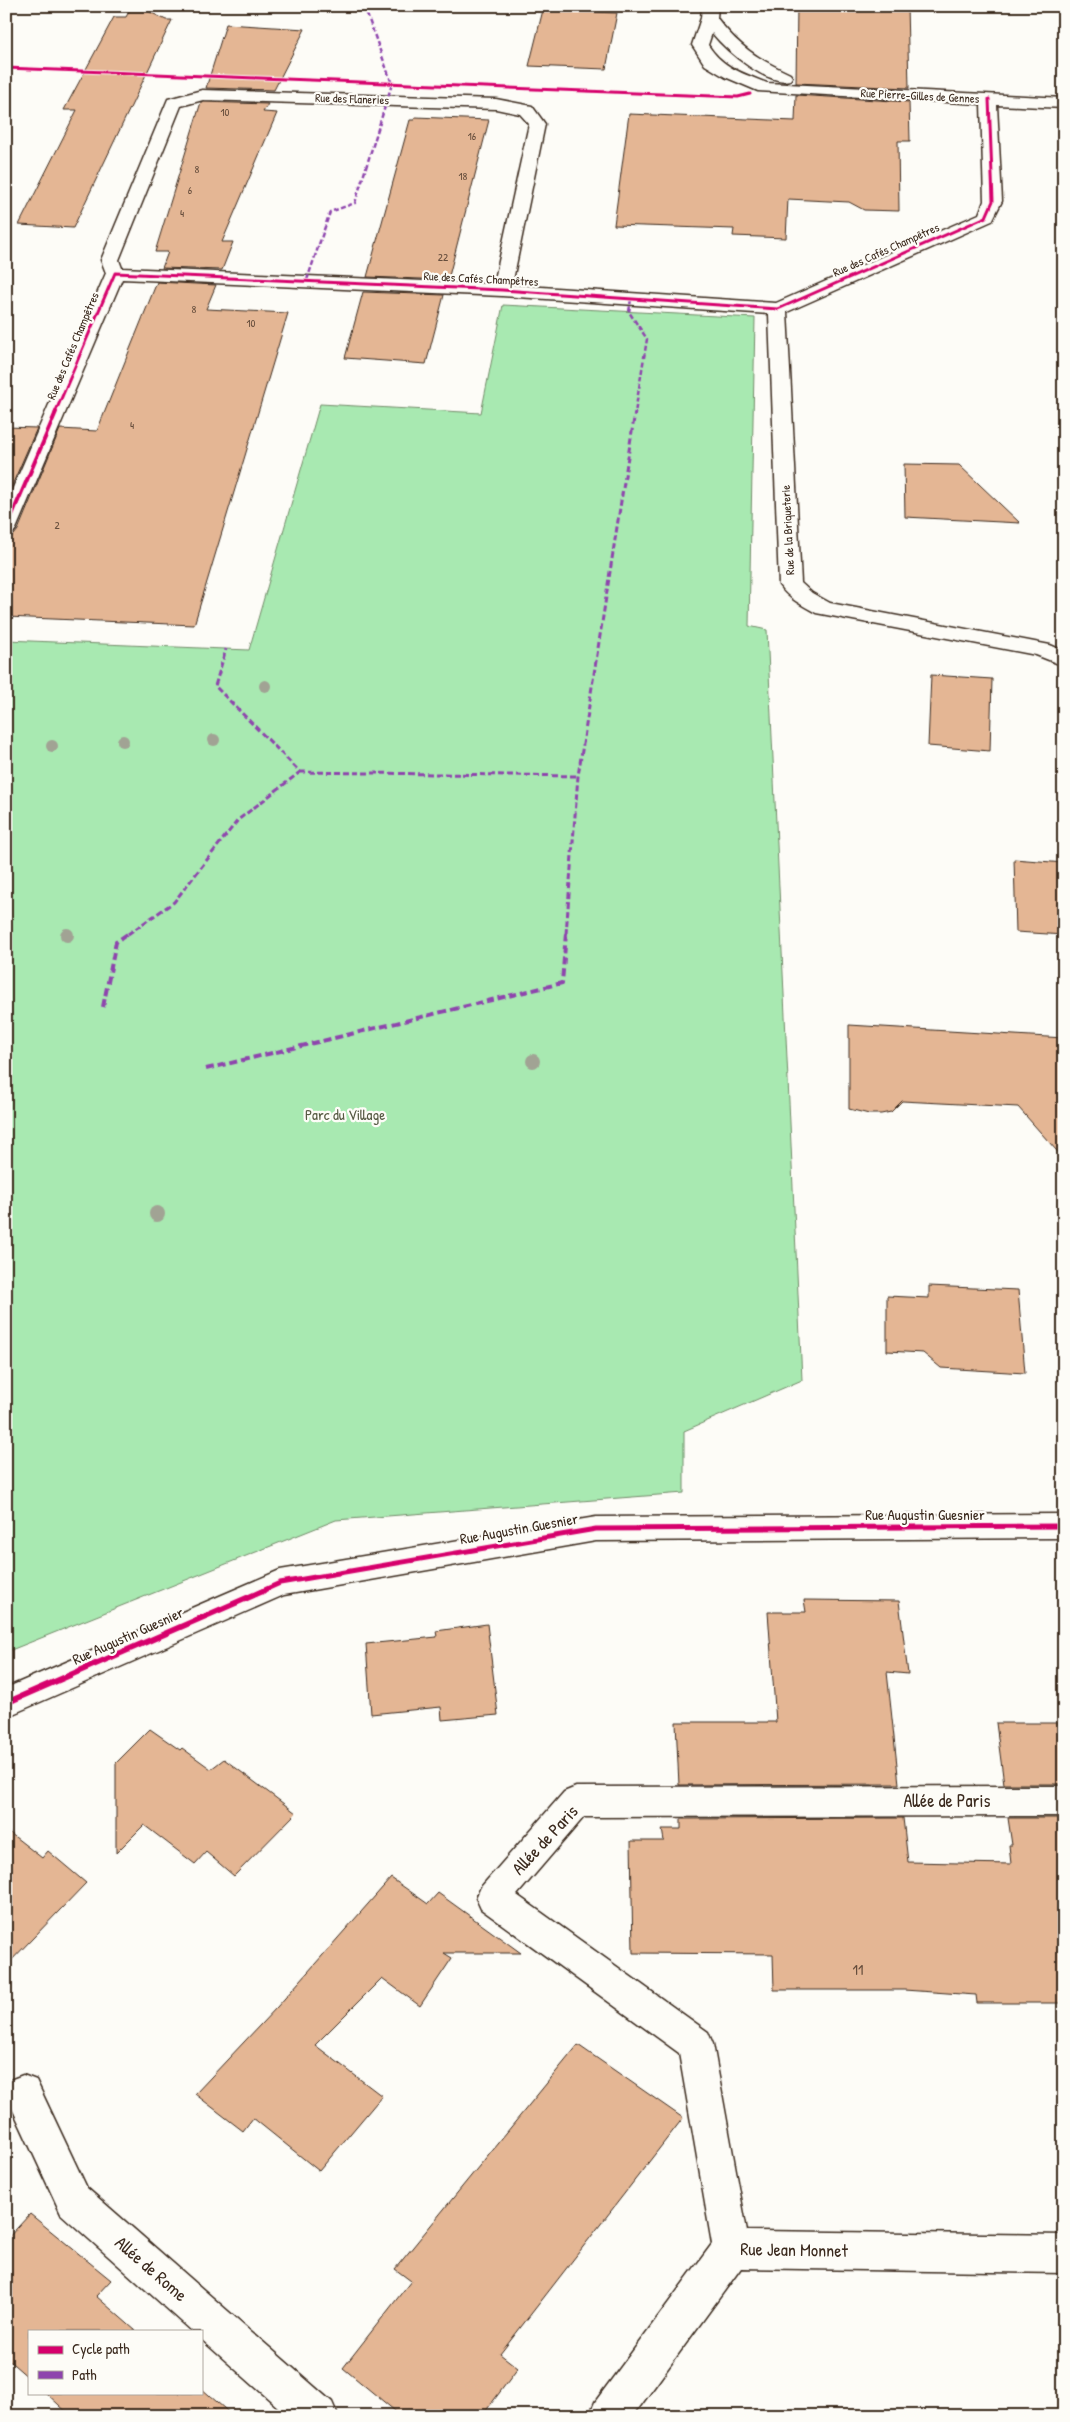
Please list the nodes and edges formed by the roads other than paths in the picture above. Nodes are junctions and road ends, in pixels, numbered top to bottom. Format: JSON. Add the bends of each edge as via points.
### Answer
{"nodes":[{"id":1,"x":709,"y":12,"type":"edge"},
{"id":2,"x":836,"y":92,"type":"junction"},
{"id":3,"x":989,"y":99,"type":"junction"},
{"id":4,"x":1064,"y":103,"type":"edge"},
{"id":5,"x":115,"y":273,"type":"junction"},
{"id":6,"x":502,"y":290,"type":"junction"},
{"id":7,"x":778,"y":308,"type":"junction"},
{"id":8,"x":6,"y":529,"type":"edge"},
{"id":9,"x":1064,"y":659,"type":"edge"},
{"id":10,"x":1064,"y":1526,"type":"edge"},
{"id":11,"x":6,"y":1703,"type":"edge"},
{"id":12,"x":1064,"y":1801,"type":"edge"},
{"id":13,"x":23,"y":2092,"type":"dead end"},
{"id":14,"x":732,"y":2249,"type":"junction"},
{"id":15,"x":1064,"y":2254,"type":"edge"},
{"id":16,"x":318,"y":2416,"type":"edge"},
{"id":17,"x":609,"y":2416,"type":"edge"}],
"edges":[{"from":1,"to":2,"type":"street","name":"Rue Pierre-Gilles de Gennes","via":[[726,43],[751,62],[785,77]]},
{"from":1,"to":2,"type":"street","name":"Rue Pierre-Gilles de Gennes","via":[[700,44],[711,62],[764,88]]},
{"from":2,"to":3,"type":"street","name":"Rue Pierre-Gilles de Gennes"},
{"from":3,"to":4,"type":"street","name":"Rue Pierre-Gilles de Gennes"},
{"from":3,"to":7,"type":"street","name":"Rue des Cafés Champêtres","via":[[993,201],[986,217]]},
{"from":5,"to":6,"type":"street","name":"Rue des Cafés Champêtres"},
{"from":5,"to":6,"type":"street","name":"Rue des Flaneries","via":[[110,260],[174,104],[202,95],[496,104],[526,110],[537,124]]},
{"from":5,"to":8,"type":"street","name":"Rue des Cafés Champêtres"},
{"from":6,"to":7,"type":"street","name":"Rue des Cafés Champêtres"},
{"from":7,"to":9,"type":"street","name":"Rue de la Briqueterie","via":[[790,585],[804,598],[824,608],[1042,650]]},
{"from":10,"to":11,"type":"street","name":"Rue Augustin Guesnier","via":[[587,1530],[280,1583]]},
{"from":12,"to":14,"type":"street","name":"Allée de Paris","via":[[576,1802],[493,1898],[695,2044]]},
{"from":13,"to":16,"type":"street","name":"Allée de Rome","via":[[74,2201]]},
{"from":14,"to":15,"type":"street","name":"Rue Jean Monnet"},
{"from":14,"to":17,"type":"street","name":"Rue Jean Monnet"}]}
